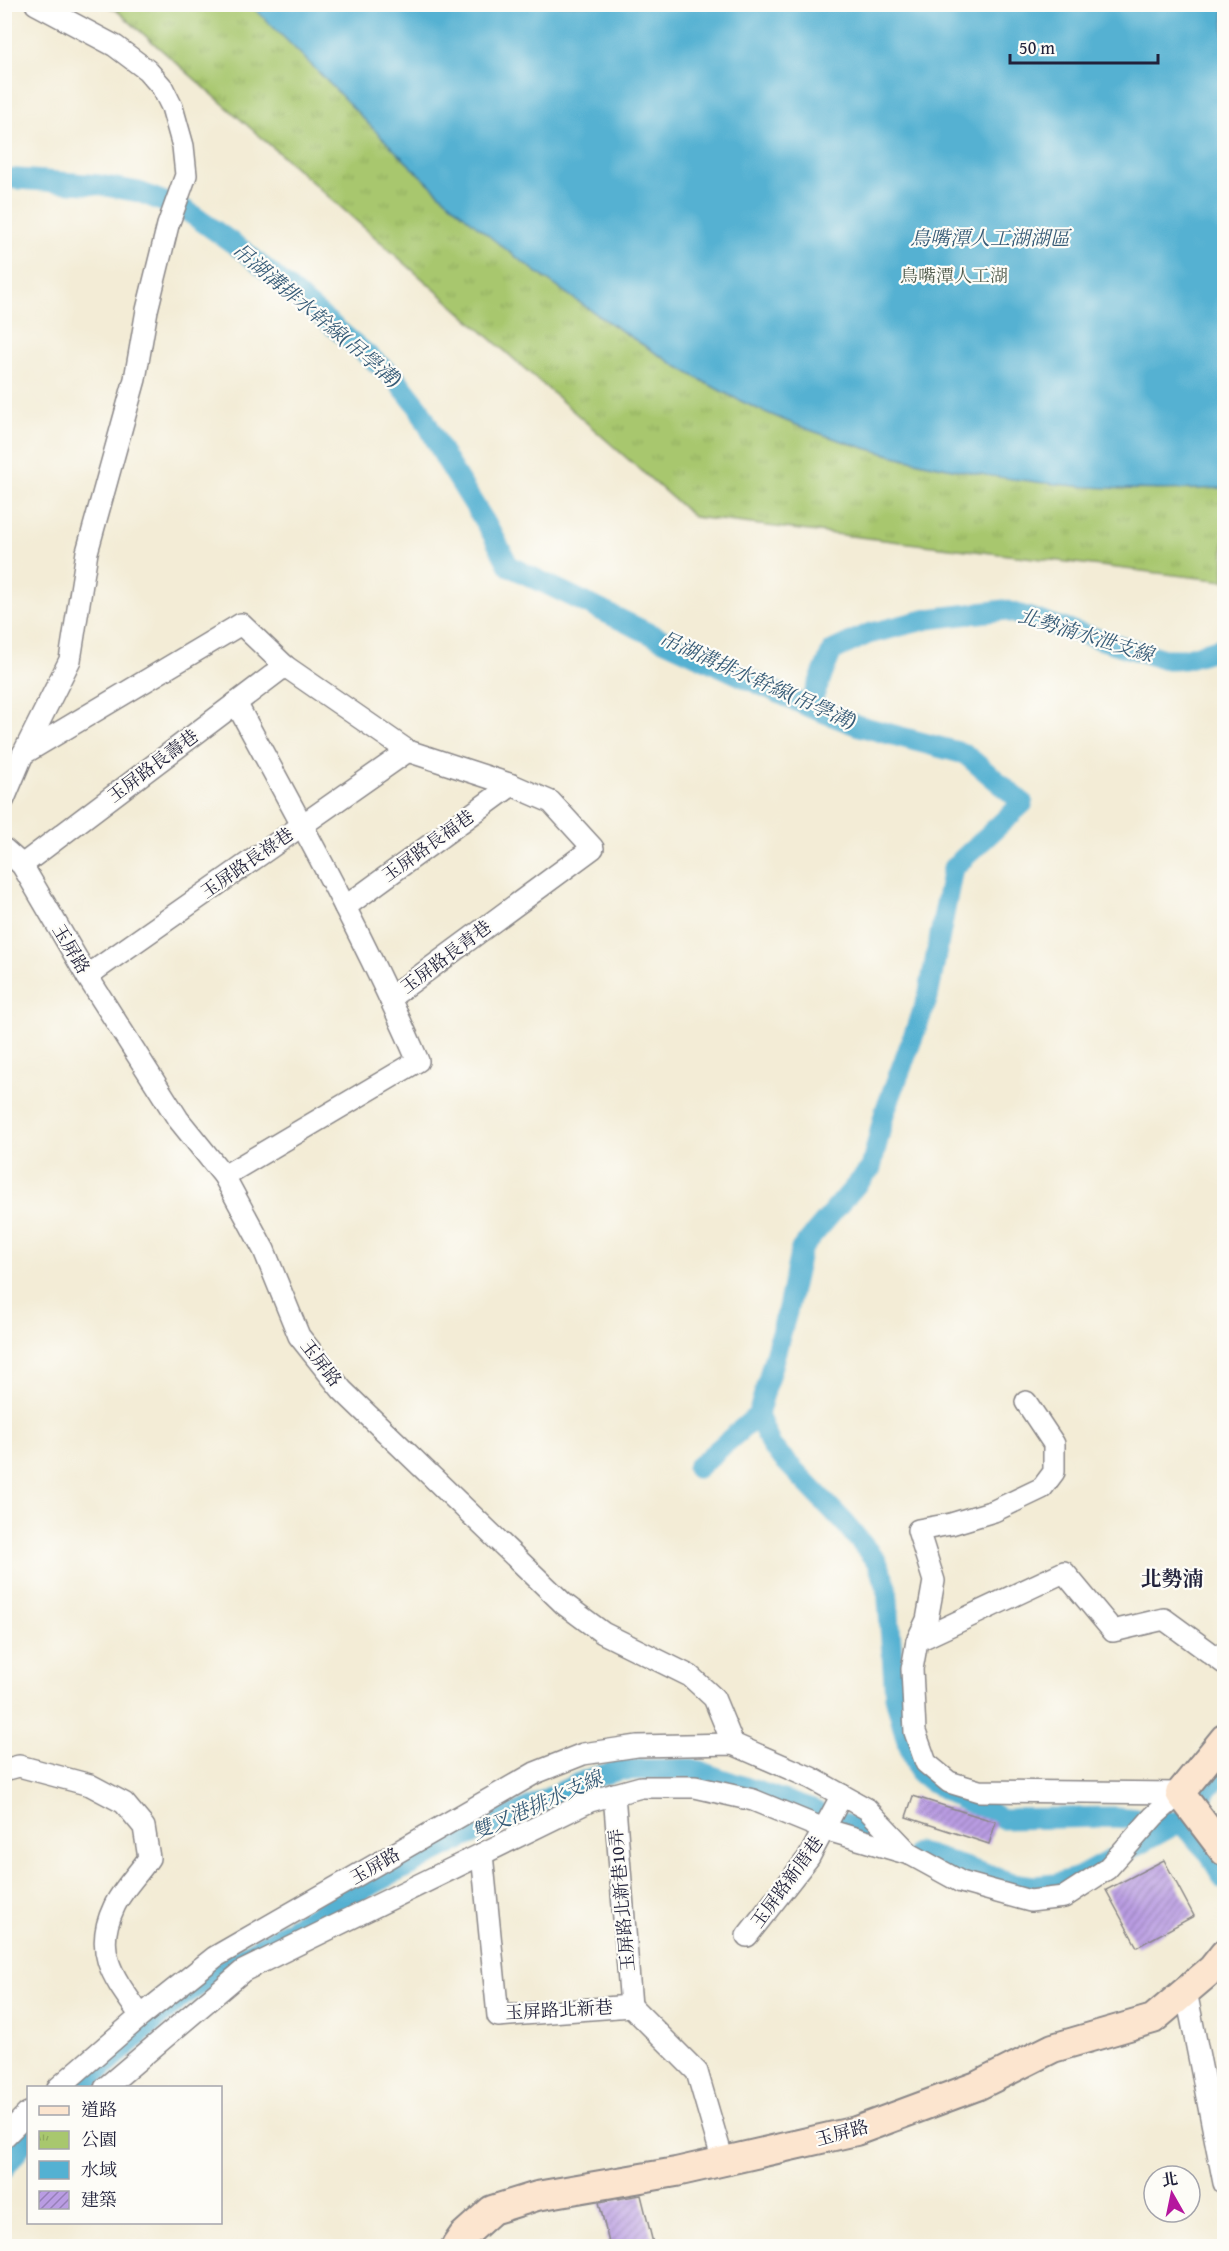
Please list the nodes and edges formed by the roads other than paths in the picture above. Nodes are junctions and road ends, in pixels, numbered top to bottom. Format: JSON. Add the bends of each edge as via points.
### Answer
{"nodes":[{"id":1,"x":36,"y":4,"type":"edge"},
{"id":2,"x":285,"y":666,"type":"junction"},
{"id":3,"x":236,"y":703,"type":"junction"},
{"id":4,"x":408,"y":752,"type":"junction"},
{"id":5,"x":23,"y":754,"type":"junction"},
{"id":6,"x":512,"y":785,"type":"junction"},
{"id":7,"x":4,"y":799,"type":"edge"},
{"id":8,"x":302,"y":824,"type":"junction"},
{"id":9,"x":4,"y":849,"type":"edge"},
{"id":10,"x":22,"y":865,"type":"junction"},
{"id":11,"x":345,"y":907,"type":"junction"},
{"id":12,"x":87,"y":976,"type":"junction"},
{"id":13,"x":390,"y":999,"type":"junction"},
{"id":14,"x":225,"y":1176,"type":"junction"},
{"id":15,"x":1026,"y":1402,"type":"dead end"},
{"id":16,"x":917,"y":1641,"type":"junction"},
{"id":17,"x":1224,"y":1663,"type":"edge"},
{"id":18,"x":1224,"y":1739,"type":"edge"},
{"id":19,"x":733,"y":1744,"type":"junction"},
{"id":20,"x":4,"y":1770,"type":"edge"},
{"id":21,"x":614,"y":1794,"type":"junction"},
{"id":22,"x":842,"y":1795,"type":"junction"},
{"id":23,"x":1171,"y":1802,"type":"junction"},
{"id":24,"x":824,"y":1829,"type":"junction"},
{"id":25,"x":1224,"y":1851,"type":"edge"},
{"id":26,"x":482,"y":1854,"type":"junction"},
{"id":27,"x":909,"y":1854,"type":"junction"},
{"id":28,"x":747,"y":1936,"type":"dead end"},
{"id":29,"x":1218,"y":1962,"type":"edge"},
{"id":30,"x":1186,"y":1991,"type":"junction"},
{"id":31,"x":631,"y":2006,"type":"junction"},
{"id":32,"x":141,"y":2016,"type":"junction"},
{"id":33,"x":60,"y":2086,"type":"edge"},
{"id":34,"x":107,"y":2086,"type":"edge"},
{"id":35,"x":25,"y":2121,"type":"edge"},
{"id":36,"x":4,"y":2137,"type":"edge"},
{"id":37,"x":723,"y":2161,"type":"junction"},
{"id":38,"x":1224,"y":2183,"type":"edge"},
{"id":39,"x":456,"y":2247,"type":"edge"}],
"edges":[{"from":1,"to":5,"type":"street","via":[[115,46],[162,87],[183,146],[186,175],[168,225],[135,379],[87,552],[70,660]]},
{"from":2,"to":3,"type":"street","name":"玉屏路長壽巷"},
{"from":2,"to":4,"type":"street"},
{"from":2,"to":5,"type":"street","via":[[241,624]]},
{"from":3,"to":8,"type":"street"},
{"from":3,"to":10,"type":"street","name":"玉屏路長壽巷"},
{"from":4,"to":6,"type":"street"},
{"from":4,"to":8,"type":"street","name":"玉屏路長祿巷"},
{"from":5,"to":7,"type":"street"},
{"from":6,"to":11,"type":"street","name":"玉屏路長福巷"},
{"from":6,"to":13,"type":"street","name":"玉屏路長青巷","via":[[550,802],[592,848]]},
{"from":8,"to":11,"type":"street"},
{"from":8,"to":12,"type":"street","name":"玉屏路長祿巷"},
{"from":9,"to":10,"type":"street","name":"玉屏路"},
{"from":10,"to":12,"type":"street","name":"玉屏路"},
{"from":11,"to":13,"type":"street"},
{"from":12,"to":14,"type":"street","name":"玉屏路","via":[[178,1119]]},
{"from":13,"to":14,"type":"street","name":"玉屏路長青巷","via":[[418,1062]]},
{"from":14,"to":19,"type":"street","name":"玉屏路","via":[[264,1250],[299,1336],[342,1390],[564,1604],[603,1633],[690,1676],[714,1698]]},
{"from":15,"to":16,"type":"street","via":[[1054,1444],[1054,1472],[1042,1488],[994,1511],[918,1530],[934,1581],[927,1620]]},
{"from":16,"to":17,"type":"street","via":[[1064,1572],[1113,1631],[1164,1619]]},
{"from":16,"to":23,"type":"street","via":[[912,1669],[915,1732],[926,1763],[949,1782],[979,1791],[1120,1792]]},
{"from":18,"to":23,"type":"street","name":"玉屏路"},
{"from":19,"to":22,"type":"street","name":"玉屏路"},
{"from":19,"to":32,"type":"street","name":"玉屏路","via":[[637,1746],[584,1754],[535,1773],[215,1957]]},
{"from":20,"to":32,"type":"street","via":[[19,1766],[90,1785],[124,1803],[144,1827],[149,1858],[114,1905],[104,1936],[109,1967]]},
{"from":21,"to":24,"type":"street","via":[[641,1787],[695,1787],[753,1800]]},
{"from":21,"to":26,"type":"street","via":[[590,1801]]},
{"from":21,"to":31,"type":"street","name":"玉屏路北新巷10弄"},
{"from":22,"to":24,"type":"street","name":"玉屏路新厝巷"},
{"from":22,"to":27,"type":"street","name":"玉屏路","via":[[867,1809]]},
{"from":23,"to":25,"type":"street","via":[[1198,1817]]},
{"from":23,"to":27,"type":"street","name":"玉屏路","via":[[1107,1869],[1064,1897],[1030,1901],[961,1882]]},
{"from":24,"to":27,"type":"street"},
{"from":24,"to":28,"type":"street","name":"玉屏路新厝巷","via":[[809,1857]]},
{"from":26,"to":31,"type":"street","name":"玉屏路北新巷","via":[[498,2016]]},
{"from":26,"to":34,"type":"street","via":[[243,1971]]},
{"from":29,"to":30,"type":"street","name":"玉屏路"},
{"from":30,"to":37,"type":"street","name":"玉屏路","via":[[1153,2019],[1053,2048],[976,2086],[856,2131]]},
{"from":30,"to":38,"type":"street"},
{"from":31,"to":37,"type":"street","name":"玉屏路北新巷","via":[[697,2072]]},
{"from":32,"to":33,"type":"street","name":"玉屏路"},
{"from":35,"to":36,"type":"street"},
{"from":37,"to":39,"type":"street","name":"玉屏路","via":[[537,2196],[492,2210]]}]}
